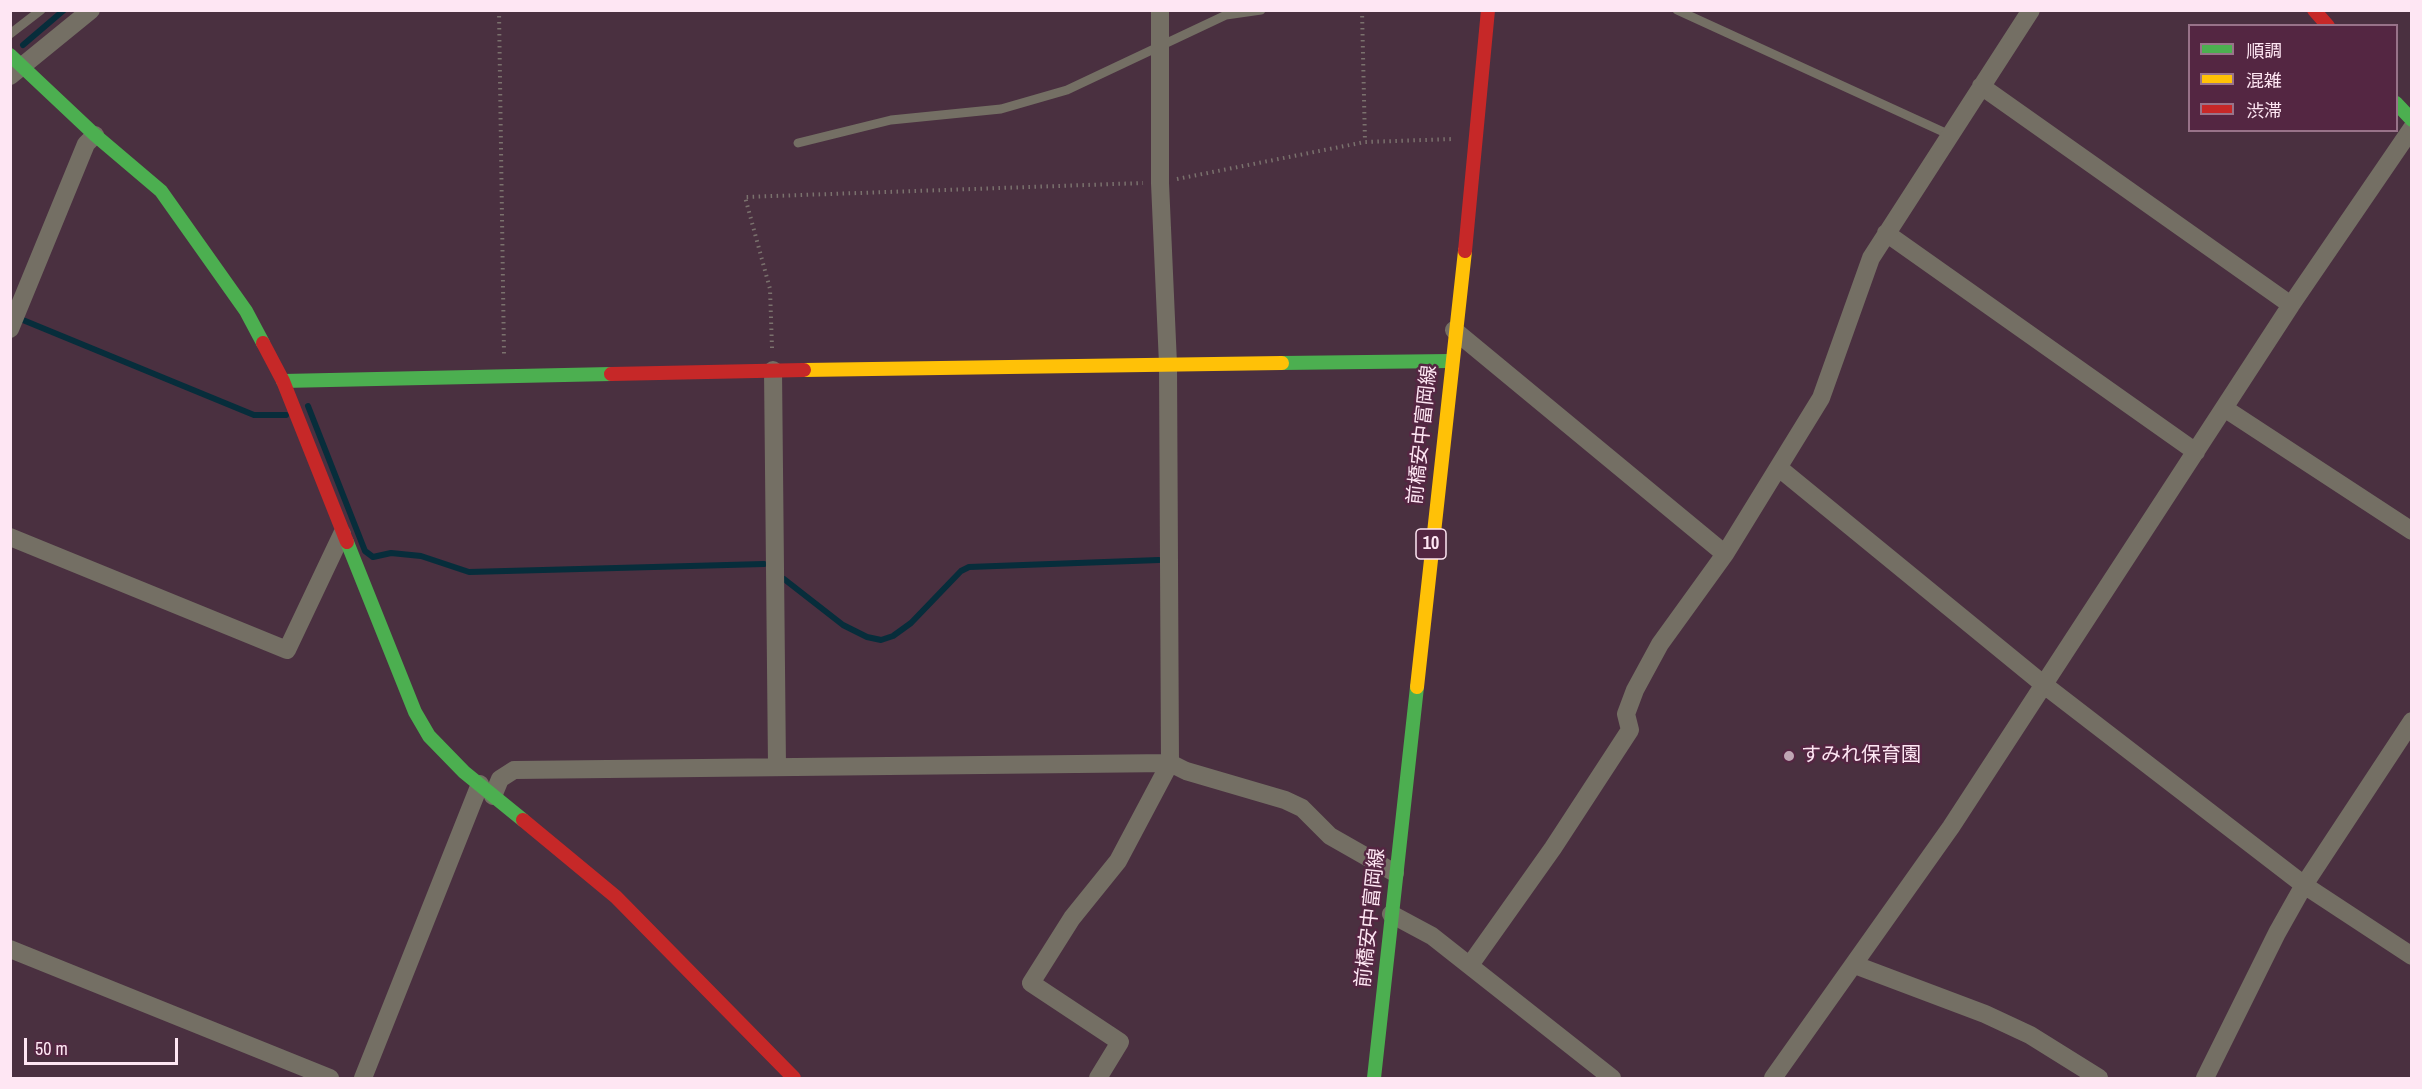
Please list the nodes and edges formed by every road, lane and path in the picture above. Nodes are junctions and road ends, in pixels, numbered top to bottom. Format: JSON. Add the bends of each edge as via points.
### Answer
{"nodes":[{"id":1,"x":41,"y":10,"type":"edge"},
{"id":2,"x":91,"y":10,"type":"edge"},
{"id":3,"x":499,"y":10,"type":"edge"},
{"id":4,"x":1160,"y":10,"type":"edge"},
{"id":5,"x":1261,"y":10,"type":"edge"},
{"id":6,"x":1362,"y":10,"type":"edge"},
{"id":7,"x":1488,"y":10,"type":"edge"},
{"id":8,"x":1677,"y":10,"type":"edge"},
{"id":9,"x":2031,"y":10,"type":"edge"},
{"id":10,"x":2314,"y":10,"type":"edge"},
{"id":11,"x":2326,"y":24,"type":"edge"},
{"id":12,"x":10,"y":34,"type":"edge"},
{"id":13,"x":1161,"y":48,"type":"junction"},
{"id":14,"x":14,"y":66,"type":"edge"},
{"id":15,"x":1981,"y":86,"type":"junction"},
{"id":16,"x":2398,"y":104,"type":"edge"},
{"id":17,"x":2412,"y":120,"type":"edge"},
{"id":18,"x":2412,"y":128,"type":"edge"},
{"id":19,"x":95,"y":135,"type":"junction"},
{"id":20,"x":1950,"y":135,"type":"junction"},
{"id":21,"x":1477,"y":139,"type":"junction"},
{"id":22,"x":1365,"y":142,"type":"junction"},
{"id":23,"x":798,"y":143,"type":"dead end"},
{"id":24,"x":1160,"y":183,"type":"junction"},
{"id":25,"x":1886,"y":233,"type":"junction"},
{"id":26,"x":2291,"y":305,"type":"junction"},
{"id":27,"x":10,"y":329,"type":"edge"},
{"id":28,"x":1454,"y":330,"type":"junction"},
{"id":29,"x":1450,"y":361,"type":"junction"},
{"id":30,"x":1168,"y":364,"type":"junction"},
{"id":31,"x":773,"y":370,"type":"junction"},
{"id":32,"x":504,"y":376,"type":"junction"},
{"id":33,"x":283,"y":381,"type":"junction"},
{"id":34,"x":2224,"y":408,"type":"junction"},
{"id":35,"x":2196,"y":452,"type":"junction"},
{"id":36,"x":1779,"y":468,"type":"junction"},
{"id":37,"x":2408,"y":522,"type":"edge"},
{"id":38,"x":342,"y":534,"type":"junction"},
{"id":39,"x":10,"y":537,"type":"edge"},
{"id":40,"x":1725,"y":554,"type":"junction"},
{"id":41,"x":2043,"y":684,"type":"junction"},
{"id":42,"x":2412,"y":722,"type":"edge"},
{"id":43,"x":1170,"y":763,"type":"junction"},
{"id":44,"x":777,"y":766,"type":"junction"},
{"id":45,"x":487,"y":790,"type":"junction"},
{"id":46,"x":1395,"y":873,"type":"junction"},
{"id":47,"x":2304,"y":885,"type":"junction"},
{"id":48,"x":1391,"y":914,"type":"junction"},
{"id":49,"x":10,"y":949,"type":"edge"},
{"id":50,"x":2412,"y":956,"type":"edge"},
{"id":51,"x":1470,"y":965,"type":"junction"},
{"id":52,"x":1855,"y":965,"type":"junction"},
{"id":53,"x":330,"y":1078,"type":"edge"},
{"id":54,"x":363,"y":1078,"type":"edge"},
{"id":55,"x":794,"y":1078,"type":"edge"},
{"id":56,"x":1098,"y":1078,"type":"edge"},
{"id":57,"x":1374,"y":1078,"type":"edge"},
{"id":58,"x":1612,"y":1078,"type":"edge"},
{"id":59,"x":1773,"y":1078,"type":"edge"},
{"id":60,"x":2099,"y":1078,"type":"edge"},
{"id":61,"x":2205,"y":1078,"type":"edge"}],
"edges":[{"from":1,"to":12,"type":"lane"},
{"from":2,"to":14,"type":"street"},
{"from":3,"to":32,"type":"path"},
{"from":4,"to":13,"type":"street"},
{"from":5,"to":13,"type":"lane","via":[[1226,15]]},
{"from":6,"to":22,"type":"path"},
{"from":7,"to":21,"type":"street","name":"前橋安中富岡線","number":"10"},
{"from":8,"to":20,"type":"lane"},
{"from":9,"to":15,"type":"street"},
{"from":10,"to":11,"type":"street"},
{"from":13,"to":23,"type":"lane","via":[[1067,90],[1000,109],[891,120]]},
{"from":13,"to":24,"type":"street"},
{"from":14,"to":19,"type":"street"},
{"from":15,"to":20,"type":"street"},
{"from":15,"to":26,"type":"street"},
{"from":16,"to":17,"type":"street"},
{"from":18,"to":26,"type":"street"},
{"from":19,"to":27,"type":"street","via":[[86,144]]},
{"from":19,"to":33,"type":"street","via":[[161,191],[178,212],[246,311]]},
{"from":20,"to":25,"type":"street"},
{"from":21,"to":22,"type":"path"},
{"from":21,"to":28,"type":"street","name":"前橋安中富岡線","number":"10"},
{"from":22,"to":24,"type":"path"},
{"from":24,"to":30,"type":"street"},
{"from":24,"to":31,"type":"path","via":[[745,197],[770,289]]},
{"from":25,"to":35,"type":"street"},
{"from":25,"to":36,"type":"street","via":[[1871,258],[1821,398]]},
{"from":26,"to":34,"type":"street"},
{"from":28,"to":29,"type":"street","name":"前橋安中富岡線","number":"10"},
{"from":28,"to":40,"type":"street"},
{"from":29,"to":30,"type":"street"},
{"from":29,"to":46,"type":"street","name":"前橋安中富岡線","number":"10"},
{"from":30,"to":31,"type":"street"},
{"from":30,"to":43,"type":"street"},
{"from":31,"to":32,"type":"street"},
{"from":31,"to":44,"type":"street"},
{"from":32,"to":33,"type":"street"},
{"from":33,"to":38,"type":"street"},
{"from":34,"to":35,"type":"street"},
{"from":34,"to":37,"type":"street"},
{"from":35,"to":41,"type":"street"},
{"from":36,"to":40,"type":"street"},
{"from":36,"to":41,"type":"street"},
{"from":38,"to":39,"type":"street","via":[[287,650]]},
{"from":38,"to":45,"type":"street","via":[[415,712],[444,754]]},
{"from":40,"to":51,"type":"street","via":[[1660,644],[1635,690],[1626,714],[1630,730]]},
{"from":41,"to":47,"type":"street"},
{"from":41,"to":52,"type":"street","via":[[1951,827]]},
{"from":42,"to":47,"type":"street"},
{"from":43,"to":44,"type":"street"},
{"from":43,"to":46,"type":"street","via":[[1302,808],[1330,836]]},
{"from":43,"to":56,"type":"street","via":[[1118,861],[1072,918],[1031,983],[1120,1042]]},
{"from":44,"to":45,"type":"street","via":[[514,770]]},
{"from":45,"to":54,"type":"street"},
{"from":45,"to":55,"type":"street","via":[[616,897]]},
{"from":46,"to":48,"type":"street","name":"前橋安中富岡線","number":"10"},
{"from":47,"to":50,"type":"street"},
{"from":47,"to":61,"type":"street"},
{"from":48,"to":51,"type":"street","via":[[1432,936]]},
{"from":48,"to":57,"type":"street","name":"前橋安中富岡線","number":"10"},
{"from":49,"to":53,"type":"street"},
{"from":51,"to":58,"type":"street"},
{"from":52,"to":59,"type":"street"},
{"from":52,"to":60,"type":"street","via":[[1985,1014],[2030,1035]]}]}
